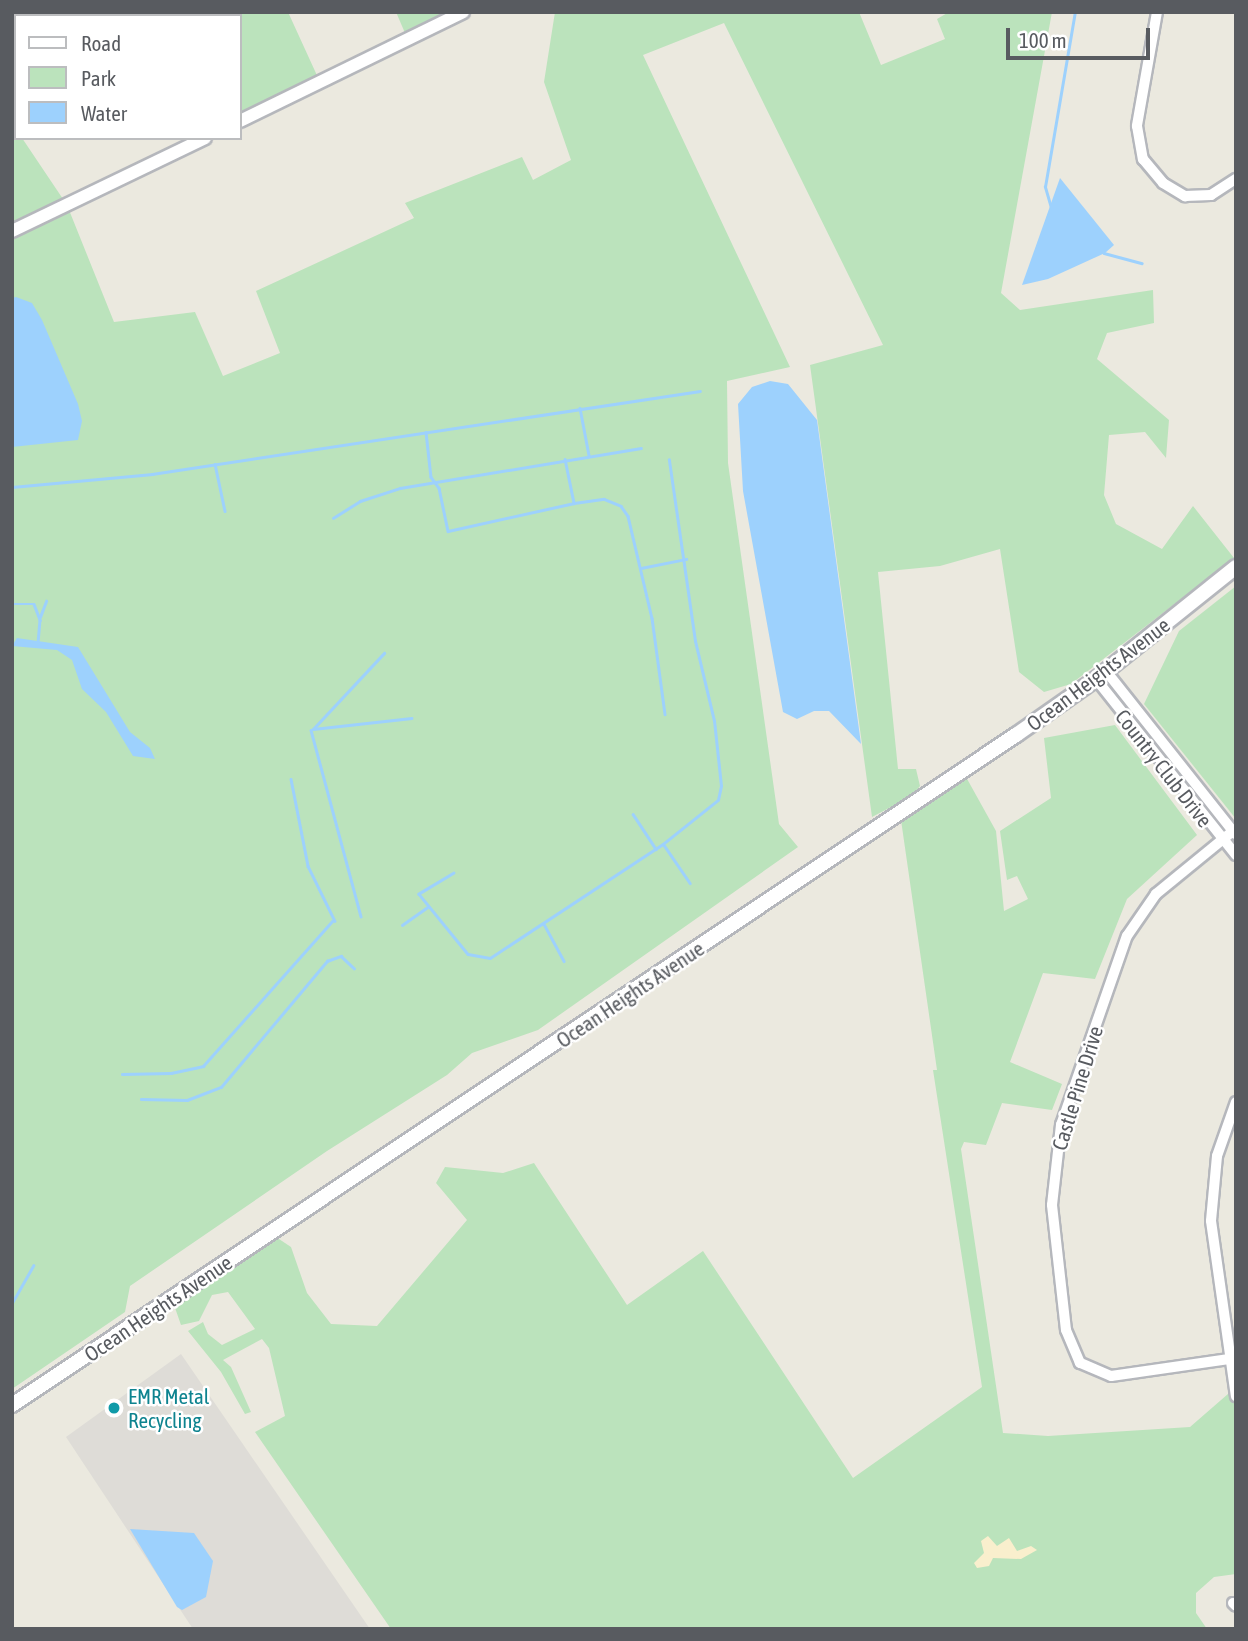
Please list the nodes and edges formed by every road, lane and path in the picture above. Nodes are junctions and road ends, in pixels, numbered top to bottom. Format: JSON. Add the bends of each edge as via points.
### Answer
{"nodes":[{"id":1,"x":463,"y":12,"type":"edge"},
{"id":2,"x":1157,"y":12,"type":"edge"},
{"id":3,"x":242,"y":120,"type":"edge"},
{"id":4,"x":201,"y":140,"type":"edge"},
{"id":5,"x":1236,"y":179,"type":"edge"},
{"id":6,"x":12,"y":231,"type":"edge"},
{"id":7,"x":1236,"y":567,"type":"edge"},
{"id":8,"x":1101,"y":675,"type":"junction"},
{"id":9,"x":1234,"y":833,"type":"edge"},
{"id":10,"x":1220,"y":841,"type":"junction"},
{"id":11,"x":1236,"y":855,"type":"edge"},
{"id":12,"x":1236,"y":1101,"type":"edge"},
{"id":13,"x":1229,"y":1359,"type":"junction"},
{"id":14,"x":1236,"y":1396,"type":"edge"},
{"id":15,"x":12,"y":1405,"type":"edge"}],
"edges":[{"from":1,"to":3,"type":"street"},
{"from":2,"to":5,"type":"street","via":[[1137,126],[1143,159],[1163,183],[1185,196],[1211,195]]},
{"from":4,"to":6,"type":"street"},
{"from":7,"to":8,"type":"main road","name":"Ocean Heights Avenue"},
{"from":8,"to":9,"type":"street","name":"Country Club Drive"},
{"from":8,"to":10,"type":"street","name":"Country Club Drive"},
{"from":8,"to":15,"type":"main road","name":"Ocean Heights Avenue"},
{"from":9,"to":10,"type":"street","name":"Castle Pine Drive"},
{"from":10,"to":11,"type":"street","name":"Country Club Drive"},
{"from":10,"to":13,"type":"street","name":"Castle Pine Drive","via":[[1156,894],[1124,943],[1061,1125],[1052,1205],[1066,1330],[1080,1363],[1111,1376]]},
{"from":12,"to":13,"type":"street","via":[[1217,1156],[1211,1198]]},
{"from":13,"to":14,"type":"street"}]}
